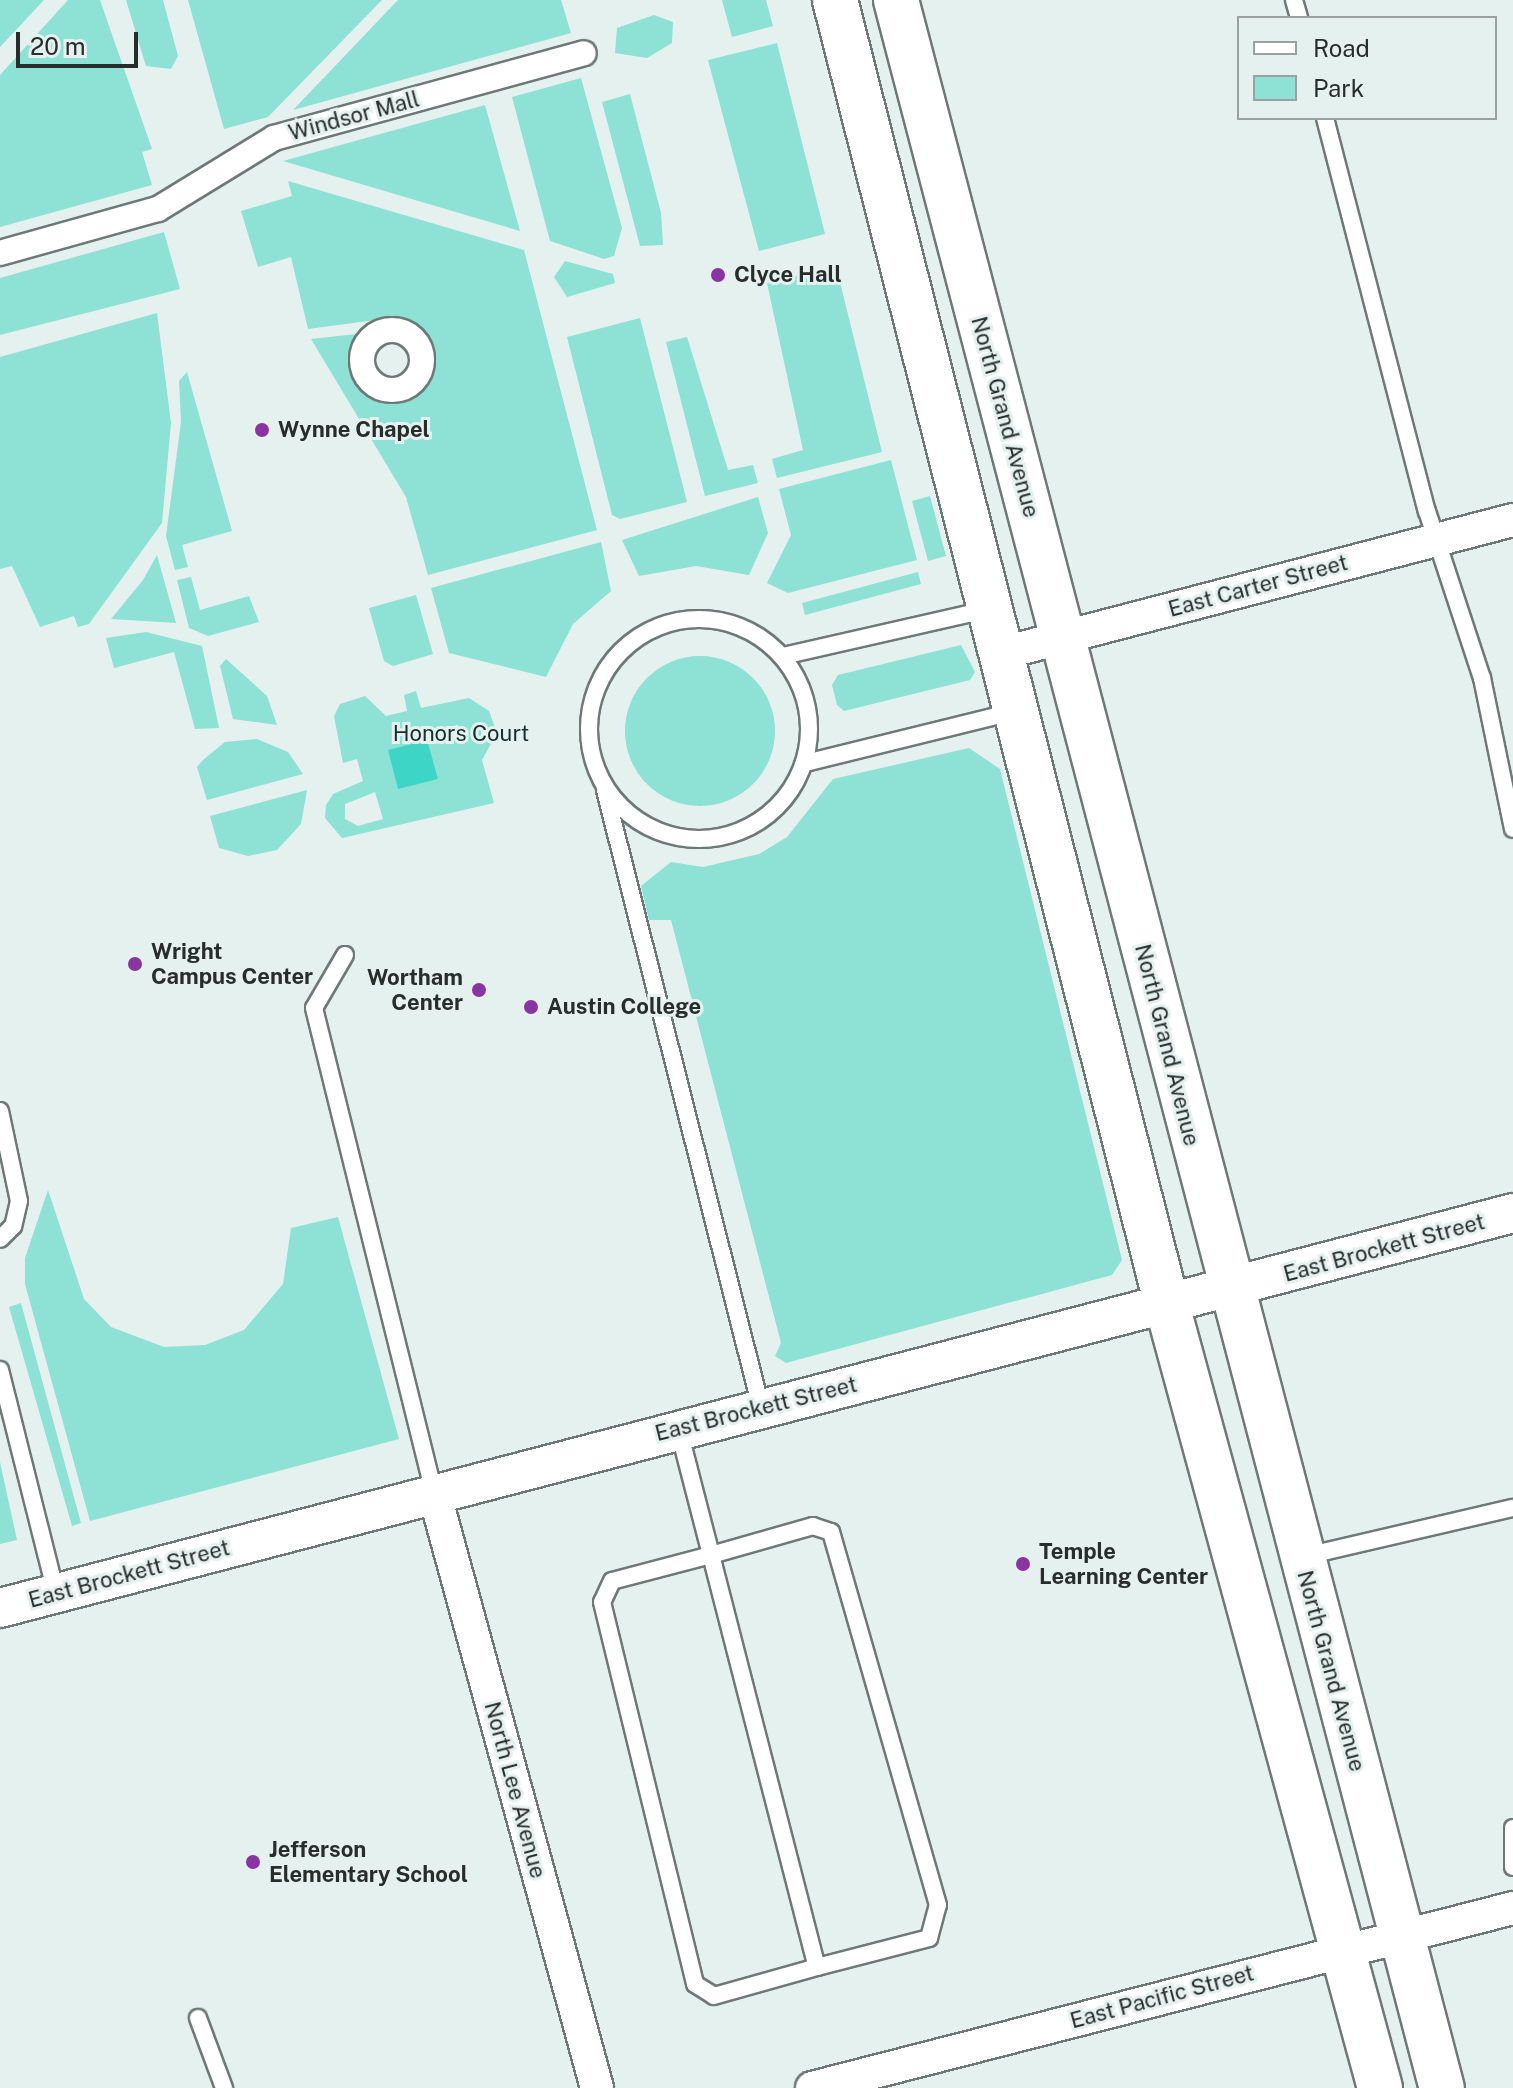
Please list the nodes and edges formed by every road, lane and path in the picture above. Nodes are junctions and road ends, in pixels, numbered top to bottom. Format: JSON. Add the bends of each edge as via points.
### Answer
{"nodes":[{"id":1,"x":835,"y":0,"type":"edge"},
{"id":2,"x":896,"y":0,"type":"edge"},
{"id":3,"x":584,"y":53,"type":"dead end"},
{"id":4,"x":1326,"y":120,"type":"edge"},
{"id":5,"x":0,"y":253,"type":"edge"},
{"id":6,"x":1513,"y":520,"type":"edge"},
{"id":7,"x":1438,"y":539,"type":"junction"},
{"id":8,"x":992,"y":608,"type":"junction"},
{"id":9,"x":1063,"y":637,"type":"junction"},
{"id":10,"x":1003,"y":653,"type":"junction"},
{"id":11,"x":783,"y":656,"type":"junction"},
{"id":12,"x":1018,"y":710,"type":"junction"},
{"id":13,"x":805,"y":763,"type":"junction"},
{"id":14,"x":603,"y":784,"type":"junction"},
{"id":15,"x":1513,"y":829,"type":"edge"},
{"id":16,"x":345,"y":955,"type":"dead end"},
{"id":17,"x":0,"y":1111,"type":"edge"},
{"id":18,"x":1513,"y":1213,"type":"edge"},
{"id":19,"x":0,"y":1239,"type":"edge"},
{"id":20,"x":1229,"y":1288,"type":"junction"},
{"id":21,"x":1167,"y":1305,"type":"junction"},
{"id":22,"x":0,"y":1370,"type":"edge"},
{"id":23,"x":761,"y":1408,"type":"junction"},
{"id":24,"x":679,"y":1429,"type":"junction"},
{"id":25,"x":434,"y":1492,"type":"junction"},
{"id":26,"x":1513,"y":1508,"type":"edge"},
{"id":27,"x":711,"y":1555,"type":"junction"},
{"id":28,"x":1301,"y":1558,"type":"junction"},
{"id":29,"x":56,"y":1593,"type":"junction"},
{"id":30,"x":0,"y":1608,"type":"edge"},
{"id":31,"x":1513,"y":1828,"type":"edge"},
{"id":32,"x":1513,"y":1867,"type":"edge"},
{"id":33,"x":1513,"y":1908,"type":"edge"},
{"id":34,"x":1402,"y":1937,"type":"junction"},
{"id":35,"x":1344,"y":1950,"type":"junction"},
{"id":36,"x":817,"y":1967,"type":"junction"},
{"id":37,"x":198,"y":2018,"type":"dead end"},
{"id":38,"x":224,"y":2088,"type":"edge"},
{"id":39,"x":597,"y":2088,"type":"edge"},
{"id":40,"x":812,"y":2088,"type":"edge"},
{"id":41,"x":1380,"y":2088,"type":"edge"},
{"id":42,"x":1442,"y":2088,"type":"edge"}],
"edges":[{"from":1,"to":8,"type":"main road"},
{"from":2,"to":9,"type":"main road","name":"North Grand Avenue"},
{"from":3,"to":5,"type":"street","name":"Windsor Mall","via":[[274,138],[158,209]]},
{"from":4,"to":7,"type":"lane"},
{"from":6,"to":7,"type":"street","name":"East Carter Street"},
{"from":7,"to":9,"type":"street","name":"East Carter Street"},
{"from":7,"to":15,"type":"lane","via":[[1482,678]]},
{"from":8,"to":10,"type":"main road"},
{"from":8,"to":11,"type":"lane"},
{"from":9,"to":10,"type":"street","name":"East Carter Street"},
{"from":9,"to":20,"type":"main road","name":"North Grand Avenue"},
{"from":10,"to":12,"type":"main road"},
{"from":11,"to":13,"type":"lane","via":[[803,688],[810,725]]},
{"from":11,"to":14,"type":"lane","via":[[753,633],[717,620],[680,620],[646,632],[599,683],[589,716]]},
{"from":12,"to":13,"type":"lane"},
{"from":12,"to":21,"type":"main road"},
{"from":13,"to":14,"type":"lane","via":[[769,814],[724,837],[655,830],[625,812]]},
{"from":14,"to":23,"type":"lane"},
{"from":16,"to":25,"type":"lane","via":[[314,1008]]},
{"from":17,"to":19,"type":"lane","via":[[19,1201],[13,1226]]},
{"from":18,"to":20,"type":"street","name":"East Brockett Street"},
{"from":20,"to":21,"type":"street","name":"East Brockett Street"},
{"from":20,"to":28,"type":"main road","name":"North Grand Avenue"},
{"from":21,"to":23,"type":"street","name":"East Brockett Street"},
{"from":21,"to":35,"type":"main road"},
{"from":22,"to":29,"type":"lane"},
{"from":23,"to":24,"type":"street","name":"East Brockett Street"},
{"from":24,"to":25,"type":"street","name":"East Brockett Street"},
{"from":24,"to":27,"type":"lane"},
{"from":25,"to":29,"type":"street","name":"East Brockett Street"},
{"from":25,"to":39,"type":"street","name":"North Lee Avenue"},
{"from":26,"to":28,"type":"lane"},
{"from":27,"to":36,"type":"lane"},
{"from":27,"to":36,"type":"lane","via":[[612,1581],[602,1602],[695,1984],[714,1996]]},
{"from":27,"to":36,"type":"lane","via":[[813,1526],[831,1532],[938,1905],[929,1938]]},
{"from":28,"to":34,"type":"main road","name":"North Grand Avenue"},
{"from":29,"to":30,"type":"street","name":"East Brockett Street"},
{"from":31,"to":32,"type":"lane"},
{"from":33,"to":34,"type":"street","name":"East Pacific Street"},
{"from":34,"to":35,"type":"street","name":"East Pacific Street"},
{"from":34,"to":42,"type":"main road","name":"North Grand Avenue"},
{"from":35,"to":40,"type":"street","name":"East Pacific Street"},
{"from":35,"to":41,"type":"main road"},
{"from":37,"to":38,"type":"lane"}]}
